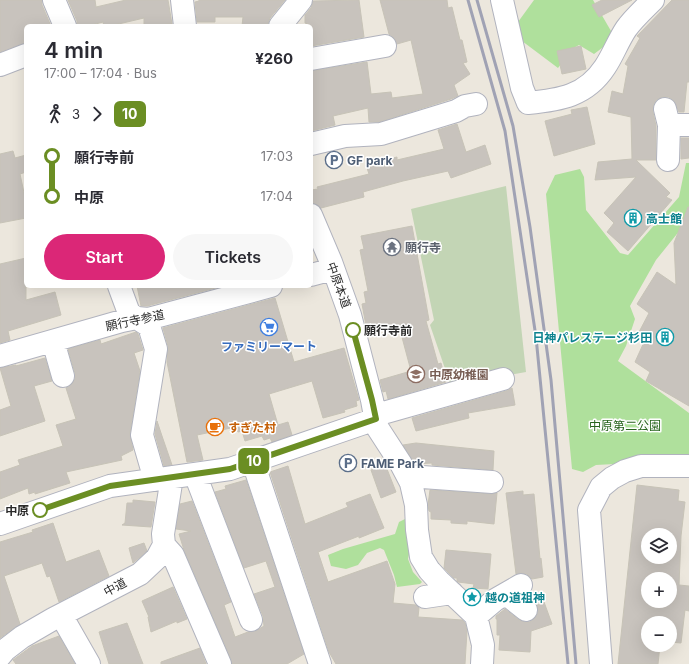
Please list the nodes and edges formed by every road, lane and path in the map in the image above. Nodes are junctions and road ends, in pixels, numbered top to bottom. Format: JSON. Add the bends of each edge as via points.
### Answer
{"nodes":[{"id":1,"x":54,"y":0,"type":"edge"},
{"id":2,"x":182,"y":0,"type":"edge"},
{"id":3,"x":301,"y":0,"type":"edge"},
{"id":4,"x":653,"y":0,"type":"edge"},
{"id":5,"x":503,"y":7,"type":"edge"},
{"id":6,"x":64,"y":24,"type":"edge"},
{"id":7,"x":185,"y":24,"type":"edge"},
{"id":8,"x":282,"y":24,"type":"edge"},
{"id":9,"x":385,"y":46,"type":"dead end"},
{"id":10,"x":24,"y":56,"type":"edge"},
{"id":11,"x":313,"y":59,"type":"edge"},
{"id":12,"x":0,"y":65,"type":"edge"},
{"id":13,"x":476,"y":104,"type":"dead end"},
{"id":14,"x":674,"y":120,"type":"edge"},
{"id":15,"x":313,"y":144,"type":"edge"},
{"id":16,"x":668,"y":160,"type":"dead end"},
{"id":17,"x":313,"y":220,"type":"edge"},
{"id":18,"x":333,"y":270,"type":"junction"},
{"id":19,"x":313,"y":275,"type":"edge"},
{"id":20,"x":120,"y":288,"type":"edge"},
{"id":21,"x":263,"y":288,"type":"edge"},
{"id":22,"x":137,"y":318,"type":"junction"},
{"id":23,"x":53,"y":341,"type":"junction"},
{"id":24,"x":0,"y":356,"type":"edge"},
{"id":25,"x":63,"y":376,"type":"dead end"},
{"id":26,"x":503,"y":379,"type":"dead end"},
{"id":27,"x":376,"y":419,"type":"junction"},
{"id":28,"x":253,"y":462,"type":"junction"},
{"id":29,"x":689,"y":466,"type":"edge"},
{"id":30,"x":195,"y":474,"type":"junction"},
{"id":31,"x":408,"y":476,"type":"junction"},
{"id":32,"x":163,"y":478,"type":"junction"},
{"id":33,"x":492,"y":482,"type":"dead end"},
{"id":34,"x":0,"y":524,"type":"edge"},
{"id":35,"x":164,"y":545,"type":"junction"},
{"id":36,"x":452,"y":593,"type":"junction"},
{"id":37,"x":425,"y":597,"type":"dead end"},
{"id":38,"x":526,"y":610,"type":"dead end"},
{"id":39,"x":61,"y":614,"type":"junction"},
{"id":40,"x":476,"y":616,"type":"junction"},
{"id":41,"x":251,"y":620,"type":"dead end"},
{"id":42,"x":0,"y":656,"type":"edge"},
{"id":43,"x":89,"y":664,"type":"edge"},
{"id":44,"x":220,"y":664,"type":"edge"},
{"id":45,"x":320,"y":664,"type":"edge"},
{"id":46,"x":482,"y":664,"type":"edge"},
{"id":47,"x":601,"y":664,"type":"edge"}],
"edges":[{"from":1,"to":6,"type":"street"},
{"from":2,"to":7,"type":"street"},
{"from":3,"to":8,"type":"street"},
{"from":4,"to":5,"type":"street","via":[[626,29],[604,69],[588,85],[565,98],[528,103],[522,88]]},
{"from":9,"to":11,"type":"street"},
{"from":10,"to":12,"type":"street"},
{"from":13,"to":15,"type":"street","via":[[381,134],[345,136]]},
{"from":14,"to":16,"type":"street"},
{"from":17,"to":18,"type":"street","name":"中原本道"},
{"from":18,"to":19,"type":"street"},
{"from":18,"to":27,"type":"street","name":"中原本道","via":[[350,315]]},
{"from":20,"to":22,"type":"street","via":[[129,313]]},
{"from":21,"to":22,"type":"street","name":"願行寺参道","via":[[148,318]]},
{"from":22,"to":23,"type":"street","name":"願行寺参道"},
{"from":22,"to":32,"type":"street","via":[[149,326],[156,349],[142,435]]},
{"from":23,"to":24,"type":"street","name":"願行寺参道"},
{"from":23,"to":25,"type":"street"},
{"from":26,"to":27,"type":"street","via":[[383,413]]},
{"from":27,"to":28,"type":"street"},
{"from":27,"to":31,"type":"street","name":"中原本道","via":[[377,427]]},
{"from":28,"to":30,"type":"street","via":[[230,469]]},
{"from":28,"to":45,"type":"street"},
{"from":29,"to":47,"type":"street","via":[[641,466],[625,471],[601,487],[589,510]]},
{"from":30,"to":32,"type":"street"},
{"from":30,"to":41,"type":"street"},
{"from":31,"to":33,"type":"street"},
{"from":31,"to":36,"type":"street","name":"中原本道","via":[[416,505],[421,557],[429,570]]},
{"from":32,"to":34,"type":"street","via":[[110,486]]},
{"from":32,"to":35,"type":"street"},
{"from":35,"to":39,"type":"street","name":"中道","via":[[157,558],[140,574]]},
{"from":35,"to":44,"type":"street","via":[[173,555]]},
{"from":36,"to":37,"type":"street"},
{"from":36,"to":40,"type":"street","name":"中原本道"},
{"from":38,"to":40,"type":"street","via":[[514,589],[495,600]]},
{"from":39,"to":42,"type":"street","name":"中道","via":[[22,638]]},
{"from":39,"to":43,"type":"street"},
{"from":40,"to":46,"type":"street","via":[[483,645]]}]}
